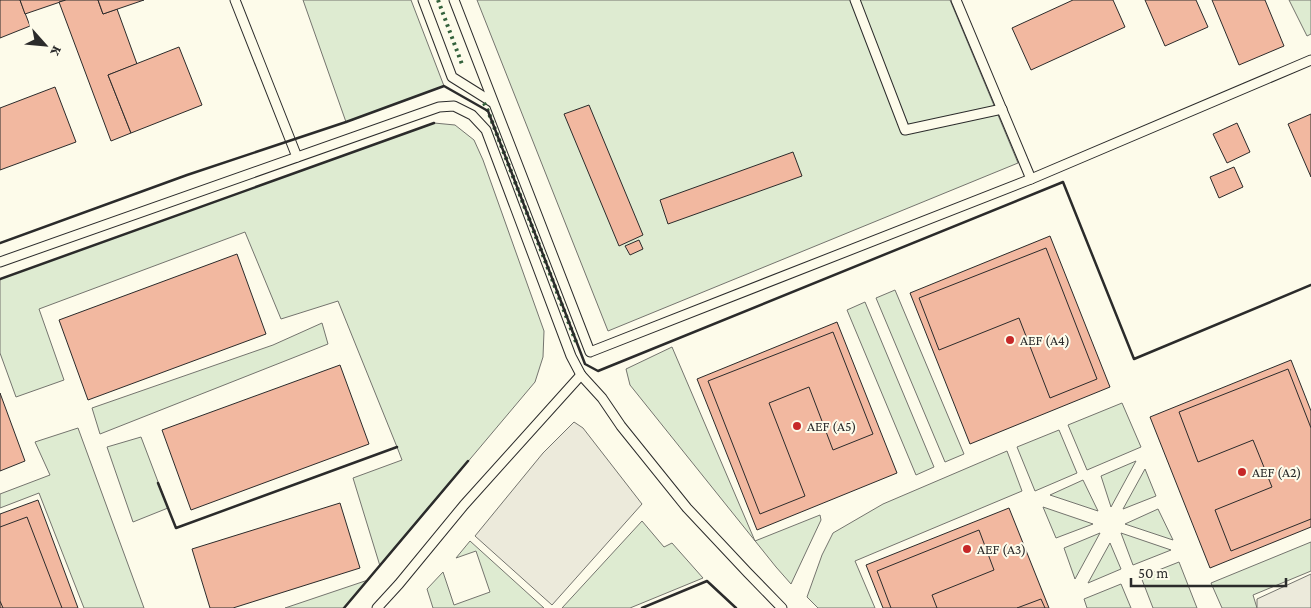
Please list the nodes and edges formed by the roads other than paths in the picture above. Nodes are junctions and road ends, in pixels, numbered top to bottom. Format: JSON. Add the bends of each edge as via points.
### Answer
{"nodes":[{"id":1,"x":236,"y":0,"type":"edge"},
{"id":2,"x":423,"y":0,"type":"edge"},
{"id":3,"x":454,"y":0,"type":"edge"},
{"id":4,"x":855,"y":0,"type":"edge"},
{"id":5,"x":956,"y":0,"type":"edge"},
{"id":6,"x":1311,"y":60,"type":"edge"},
{"id":7,"x":492,"y":102,"type":"junction"},
{"id":8,"x":1002,"y":109,"type":"junction"},
{"id":9,"x":297,"y":157,"type":"junction"},
{"id":10,"x":1031,"y":179,"type":"junction"},
{"id":11,"x":0,"y":262,"type":"edge"},
{"id":12,"x":581,"y":376,"type":"junction"},
{"id":13,"x":377,"y":608,"type":"edge"},
{"id":14,"x":782,"y":608,"type":"edge"}],
"edges":[{"from":1,"to":9,"type":"lane"},
{"from":2,"to":7,"type":"lane","via":[[452,77]]},
{"from":3,"to":7,"type":"lane"},
{"from":4,"to":8,"type":"lane","via":[[905,130]]},
{"from":5,"to":8,"type":"lane"},
{"from":6,"to":10,"type":"lane"},
{"from":7,"to":10,"type":"lane","via":[[590,352]]},
{"from":8,"to":10,"type":"lane"},
{"from":9,"to":11,"type":"lane"},
{"from":9,"to":12,"type":"lane","via":[[438,108],[454,106],[472,115],[486,130]]},
{"from":12,"to":13,"type":"lane","via":[[464,505]]},
{"from":12,"to":14,"type":"lane","via":[[602,398],[687,508]]}]}
